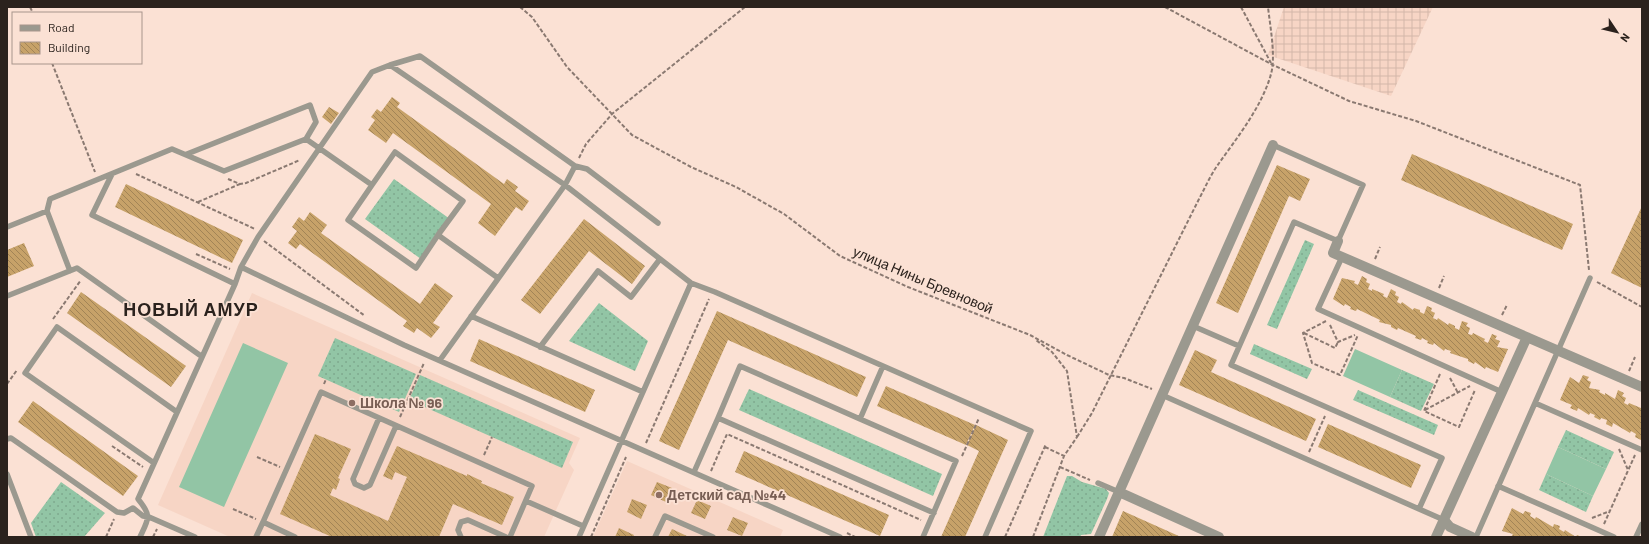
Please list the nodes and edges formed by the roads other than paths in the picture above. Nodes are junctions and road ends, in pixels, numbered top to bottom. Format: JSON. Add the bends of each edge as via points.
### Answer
{"nodes":[{"id":1,"x":390,"y":65,"type":"junction"},
{"id":2,"x":306,"y":139,"type":"junction"},
{"id":3,"x":1273,"y":145,"type":"joint"},
{"id":4,"x":320,"y":148,"type":"junction"},
{"id":5,"x":187,"y":154,"type":"junction"},
{"id":6,"x":575,"y":166,"type":"junction"},
{"id":7,"x":112,"y":174,"type":"junction"},
{"id":8,"x":372,"y":185,"type":"junction"},
{"id":9,"x":565,"y":185,"type":"junction"},
{"id":10,"x":47,"y":212,"type":"junction"},
{"id":11,"x":658,"y":223,"type":"dead end"},
{"id":12,"x":7,"y":227,"type":"edge"},
{"id":13,"x":438,"y":236,"type":"junction"},
{"id":14,"x":1338,"y":241,"type":"junction"},
{"id":15,"x":1342,"y":257,"type":"junction"},
{"id":16,"x":660,"y":259,"type":"junction"},
{"id":17,"x":241,"y":267,"type":"junction"},
{"id":18,"x":70,"y":271,"type":"junction"},
{"id":19,"x":498,"y":278,"type":"junction"},
{"id":20,"x":1590,"y":278,"type":"road end"},
{"id":21,"x":691,"y":283,"type":"junction"},
{"id":22,"x":235,"y":284,"type":"junction"},
{"id":23,"x":7,"y":296,"type":"edge"},
{"id":24,"x":471,"y":316,"type":"junction"},
{"id":25,"x":1193,"y":326,"type":"junction"},
{"id":26,"x":1526,"y":337,"type":"junction"},
{"id":27,"x":1239,"y":346,"type":"junction"},
{"id":28,"x":540,"y":347,"type":"junction"},
{"id":29,"x":1558,"y":351,"type":"junction"},
{"id":30,"x":201,"y":356,"type":"junction"},
{"id":31,"x":440,"y":360,"type":"junction"},
{"id":32,"x":883,"y":366,"type":"junction"},
{"id":33,"x":1642,"y":387,"type":"edge"},
{"id":34,"x":642,"y":392,"type":"junction"},
{"id":35,"x":1502,"y":392,"type":"junction"},
{"id":36,"x":1162,"y":395,"type":"junction"},
{"id":37,"x":1535,"y":403,"type":"junction"},
{"id":38,"x":176,"y":412,"type":"junction"},
{"id":39,"x":379,"y":418,"type":"junction"},
{"id":40,"x":718,"y":418,"type":"junction"},
{"id":41,"x":860,"y":419,"type":"junction"},
{"id":42,"x":396,"y":426,"type":"junction"},
{"id":43,"x":7,"y":439,"type":"edge"},
{"id":44,"x":621,"y":440,"type":"junction"},
{"id":45,"x":1640,"y":449,"type":"edge"},
{"id":46,"x":154,"y":463,"type":"junction"},
{"id":47,"x":694,"y":472,"type":"junction"},
{"id":48,"x":7,"y":474,"type":"edge"},
{"id":49,"x":1098,"y":483,"type":"road end"},
{"id":50,"x":1498,"y":486,"type":"junction"},
{"id":51,"x":1119,"y":492,"type":"junction"},
{"id":52,"x":138,"y":499,"type":"junction"},
{"id":53,"x":526,"y":501,"type":"junction"},
{"id":54,"x":132,"y":508,"type":"junction"},
{"id":55,"x":1419,"y":509,"type":"junction"},
{"id":56,"x":934,"y":513,"type":"junction"},
{"id":57,"x":149,"y":517,"type":"junction"},
{"id":58,"x":1444,"y":520,"type":"junction"},
{"id":59,"x":263,"y":522,"type":"junction"},
{"id":60,"x":1642,"y":524,"type":"edge"},
{"id":61,"x":584,"y":526,"type":"junction"},
{"id":62,"x":840,"y":534,"type":"edge"},
{"id":63,"x":31,"y":537,"type":"edge"},
{"id":64,"x":140,"y":537,"type":"edge"},
{"id":65,"x":195,"y":537,"type":"edge"},
{"id":66,"x":256,"y":537,"type":"edge"},
{"id":67,"x":295,"y":537,"type":"edge"},
{"id":68,"x":461,"y":537,"type":"edge"},
{"id":69,"x":506,"y":537,"type":"edge"},
{"id":70,"x":510,"y":537,"type":"edge"},
{"id":71,"x":579,"y":537,"type":"edge"},
{"id":72,"x":655,"y":537,"type":"edge"},
{"id":73,"x":713,"y":537,"type":"edge"},
{"id":74,"x":923,"y":537,"type":"edge"},
{"id":75,"x":984,"y":537,"type":"edge"},
{"id":76,"x":1099,"y":537,"type":"edge"},
{"id":77,"x":1219,"y":537,"type":"edge"},
{"id":78,"x":1436,"y":537,"type":"edge"},
{"id":79,"x":1472,"y":537,"type":"edge"},
{"id":80,"x":1476,"y":537,"type":"edge"},
{"id":81,"x":1614,"y":537,"type":"edge"},
{"id":82,"x":1636,"y":537,"type":"edge"}],
"edges":[{"from":1,"to":4,"type":"lane","via":[[372,72]]},
{"from":1,"to":6,"type":"lane","via":[[420,56]]},
{"from":1,"to":9,"type":"lane"},
{"from":2,"to":4,"type":"lane"},
{"from":2,"to":5,"type":"lane","via":[[224,171]]},
{"from":2,"to":5,"type":"lane","via":[[316,122],[310,105]]},
{"from":3,"to":14,"type":"lane","via":[[1363,185]]},
{"from":3,"to":25,"type":"street"},
{"from":4,"to":8,"type":"lane"},
{"from":4,"to":17,"type":"lane","via":[[255,236]]},
{"from":5,"to":7,"type":"lane","via":[[172,150]]},
{"from":6,"to":9,"type":"lane"},
{"from":6,"to":11,"type":"lane","via":[[587,170]]},
{"from":7,"to":10,"type":"lane","via":[[50,198]]},
{"from":7,"to":22,"type":"lane","via":[[92,216]]},
{"from":8,"to":13,"type":"lane","via":[[348,220],[416,268]]},
{"from":8,"to":13,"type":"lane","via":[[395,152],[463,201]]},
{"from":9,"to":16,"type":"lane"},
{"from":9,"to":19,"type":"lane"},
{"from":10,"to":12,"type":"lane"},
{"from":10,"to":18,"type":"lane"},
{"from":13,"to":19,"type":"lane"},
{"from":14,"to":15,"type":"street","via":[[1333,253]]},
{"from":14,"to":27,"type":"lane","via":[[1294,222]]},
{"from":15,"to":26,"type":"street"},
{"from":15,"to":35,"type":"lane","via":[[1318,309]]},
{"from":16,"to":21,"type":"lane"},
{"from":16,"to":28,"type":"lane","via":[[631,297],[598,271]]},
{"from":17,"to":22,"type":"lane"},
{"from":17,"to":31,"type":"lane"},
{"from":18,"to":23,"type":"lane"},
{"from":18,"to":30,"type":"lane","via":[[77,268]]},
{"from":19,"to":24,"type":"lane"},
{"from":20,"to":29,"type":"lane"},
{"from":21,"to":32,"type":"lane"},
{"from":21,"to":34,"type":"lane"},
{"from":22,"to":30,"type":"lane"},
{"from":24,"to":28,"type":"lane"},
{"from":24,"to":31,"type":"lane"},
{"from":25,"to":27,"type":"lane"},
{"from":25,"to":36,"type":"street"},
{"from":26,"to":29,"type":"street"},
{"from":26,"to":35,"type":"street"},
{"from":27,"to":55,"type":"lane","via":[[1231,365],[1442,458]]},
{"from":28,"to":34,"type":"lane"},
{"from":29,"to":33,"type":"street"},
{"from":29,"to":37,"type":"lane"},
{"from":30,"to":38,"type":"lane"},
{"from":31,"to":44,"type":"lane"},
{"from":32,"to":41,"type":"lane"},
{"from":32,"to":75,"type":"lane","via":[[1031,431]]},
{"from":34,"to":44,"type":"lane"},
{"from":35,"to":58,"type":"street"},
{"from":36,"to":51,"type":"street"},
{"from":36,"to":55,"type":"lane"},
{"from":37,"to":45,"type":"lane"},
{"from":37,"to":50,"type":"lane"},
{"from":38,"to":46,"type":"lane"},
{"from":38,"to":46,"type":"lane","via":[[57,328],[25,372]]},
{"from":39,"to":42,"type":"lane"},
{"from":39,"to":42,"type":"lane","via":[[353,479],[355,484],[364,488],[370,486]]},
{"from":39,"to":59,"type":"lane","via":[[320,392]]},
{"from":40,"to":41,"type":"lane","via":[[740,366]]},
{"from":40,"to":47,"type":"lane"},
{"from":40,"to":56,"type":"lane"},
{"from":41,"to":56,"type":"lane","via":[[956,461]]},
{"from":42,"to":53,"type":"lane","via":[[532,486]]},
{"from":43,"to":54,"type":"lane","via":[[11,438],[117,512],[124,513]]},
{"from":44,"to":47,"type":"lane"},
{"from":44,"to":61,"type":"lane"},
{"from":46,"to":52,"type":"lane"},
{"from":47,"to":62,"type":"lane"},
{"from":48,"to":63,"type":"lane"},
{"from":49,"to":51,"type":"lane"},
{"from":50,"to":80,"type":"lane"},
{"from":50,"to":81,"type":"lane"},
{"from":51,"to":76,"type":"street"},
{"from":51,"to":77,"type":"street"},
{"from":52,"to":54,"type":"lane"},
{"from":52,"to":57,"type":"lane","via":[[148,511]]},
{"from":53,"to":61,"type":"lane"},
{"from":53,"to":70,"type":"lane"},
{"from":54,"to":57,"type":"lane"},
{"from":55,"to":58,"type":"lane"},
{"from":56,"to":74,"type":"lane"},
{"from":57,"to":64,"type":"lane"},
{"from":57,"to":65,"type":"lane"},
{"from":58,"to":78,"type":"street"},
{"from":58,"to":79,"type":"street","via":[[1450,527]]},
{"from":59,"to":66,"type":"lane"},
{"from":59,"to":67,"type":"lane"},
{"from":60,"to":82,"type":"lane"},
{"from":61,"to":71,"type":"lane"},
{"from":68,"to":69,"type":"lane","via":[[458,530],[462,522],[468,520]]},
{"from":72,"to":73,"type":"lane","via":[[665,516]]}]}
